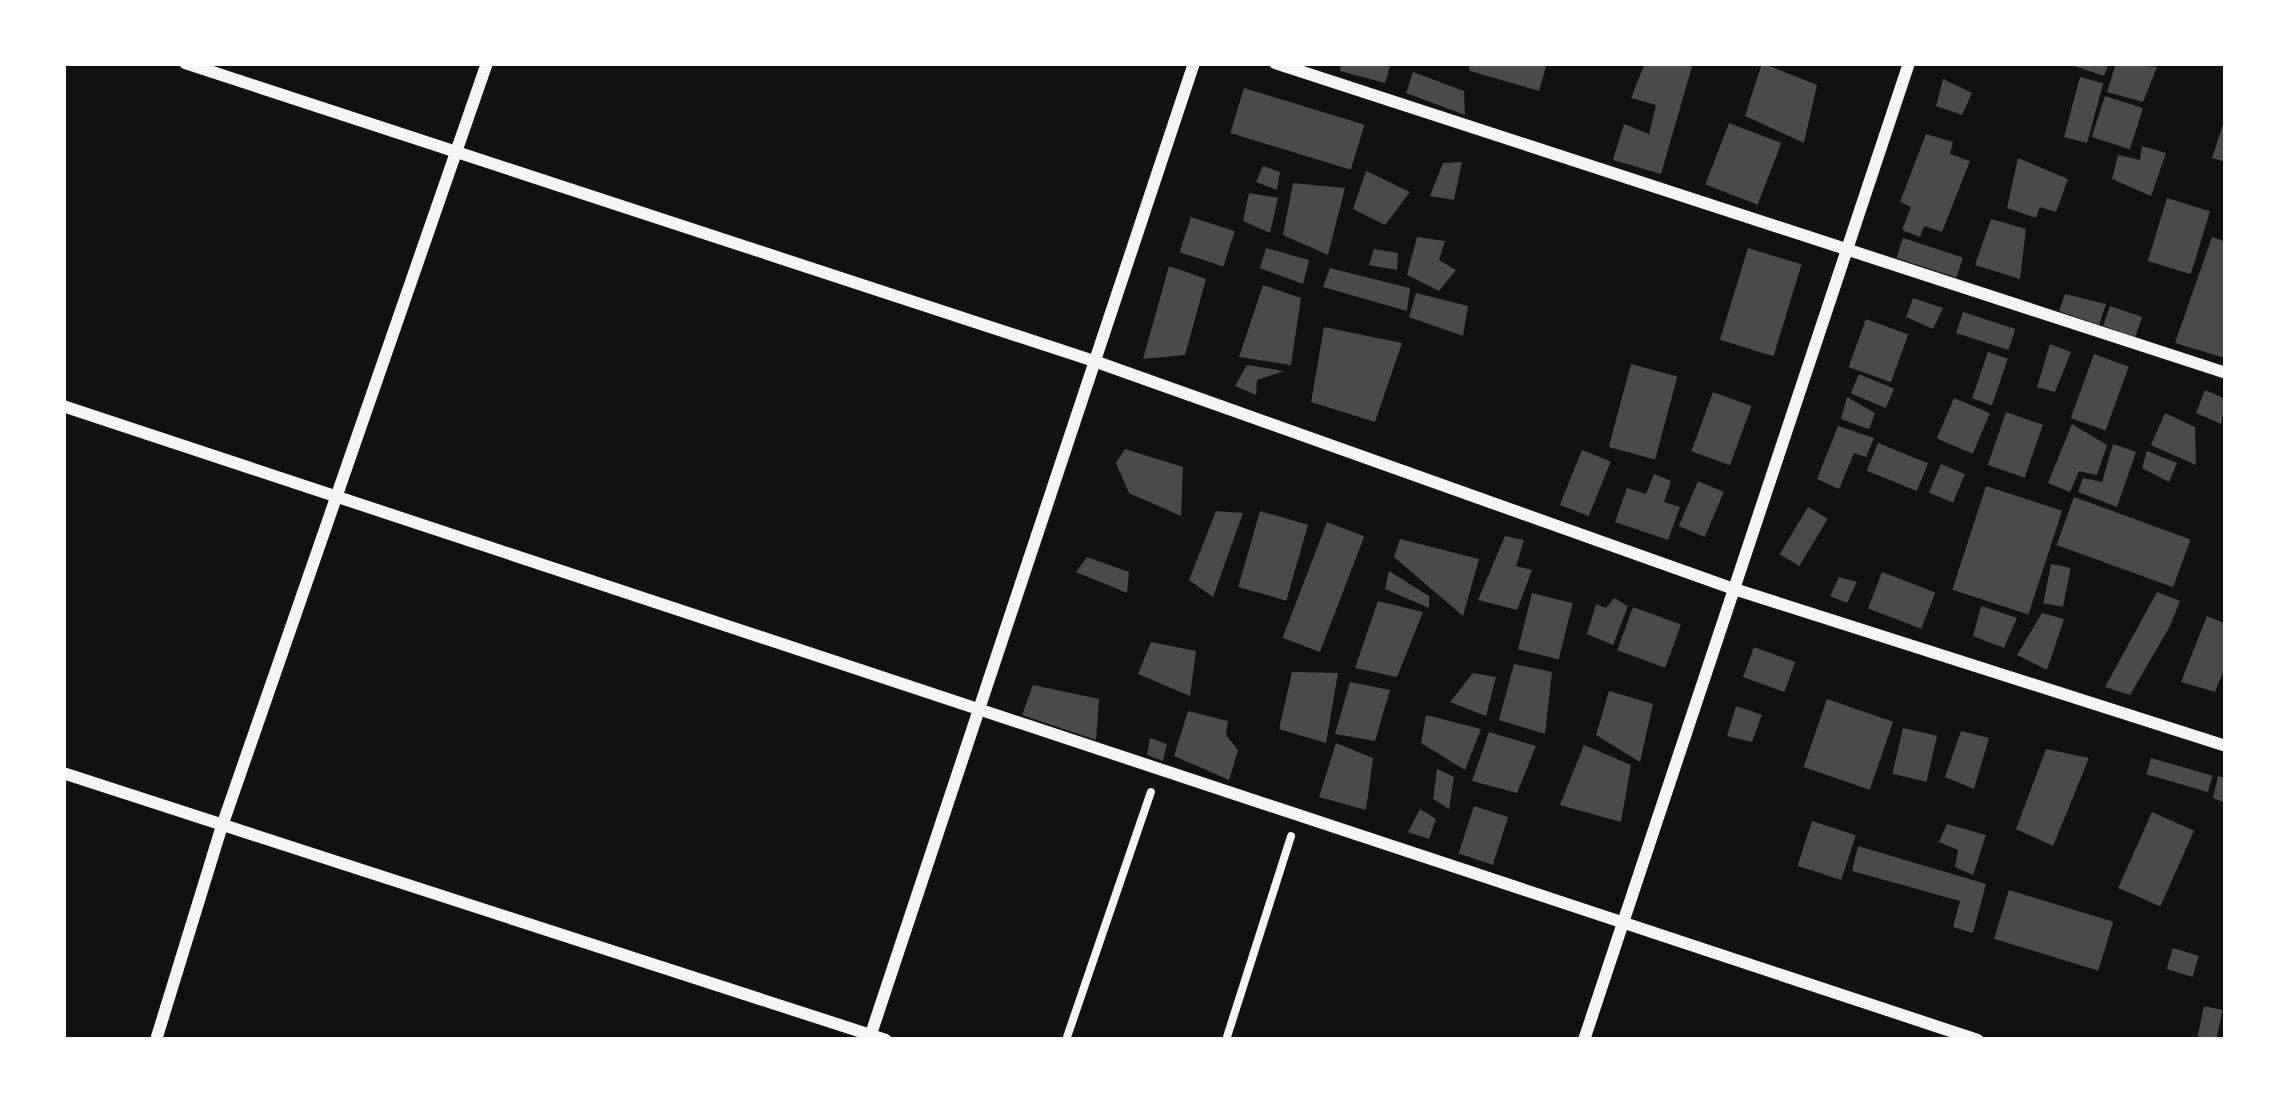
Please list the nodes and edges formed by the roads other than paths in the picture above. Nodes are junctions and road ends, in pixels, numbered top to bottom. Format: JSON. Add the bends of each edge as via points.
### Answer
{"nodes":[{"id":1,"x":185,"y":63,"type":"edge"},
{"id":2,"x":487,"y":63,"type":"edge"},
{"id":3,"x":1194,"y":63,"type":"edge"},
{"id":4,"x":1275,"y":63,"type":"edge"},
{"id":5,"x":1909,"y":63,"type":"edge"},
{"id":6,"x":459,"y":153,"type":"junction"},
{"id":7,"x":1845,"y":249,"type":"junction"},
{"id":8,"x":1094,"y":361,"type":"junction"},
{"id":9,"x":2226,"y":373,"type":"edge"},
{"id":10,"x":63,"y":406,"type":"edge"},
{"id":11,"x":341,"y":497,"type":"junction"},
{"id":12,"x":1731,"y":588,"type":"junction"},
{"id":13,"x":981,"y":709,"type":"junction"},
{"id":14,"x":2226,"y":746,"type":"edge"},
{"id":15,"x":63,"y":773,"type":"edge"},
{"id":16,"x":222,"y":826,"type":"junction"},
{"id":17,"x":1623,"y":922,"type":"junction"},
{"id":18,"x":870,"y":1037,"type":"edge"},
{"id":19,"x":157,"y":1040,"type":"edge"},
{"id":20,"x":886,"y":1040,"type":"edge"},
{"id":21,"x":1584,"y":1040,"type":"edge"},
{"id":22,"x":1978,"y":1040,"type":"edge"}],
"edges":[{"from":1,"to":6,"type":"street"},
{"from":2,"to":6,"type":"street"},
{"from":3,"to":8,"type":"street"},
{"from":4,"to":7,"type":"street"},
{"from":5,"to":7,"type":"street"},
{"from":6,"to":8,"type":"street"},
{"from":6,"to":11,"type":"street"},
{"from":7,"to":9,"type":"street"},
{"from":7,"to":12,"type":"street"},
{"from":8,"to":12,"type":"street"},
{"from":8,"to":13,"type":"street"},
{"from":10,"to":11,"type":"street"},
{"from":11,"to":13,"type":"street"},
{"from":11,"to":16,"type":"street"},
{"from":12,"to":14,"type":"street"},
{"from":12,"to":17,"type":"street"},
{"from":13,"to":17,"type":"street"},
{"from":13,"to":18,"type":"street"},
{"from":15,"to":16,"type":"street"},
{"from":16,"to":18,"type":"street"},
{"from":16,"to":19,"type":"street"},
{"from":17,"to":21,"type":"street"},
{"from":17,"to":22,"type":"street"},
{"from":18,"to":20,"type":"street"}]}
